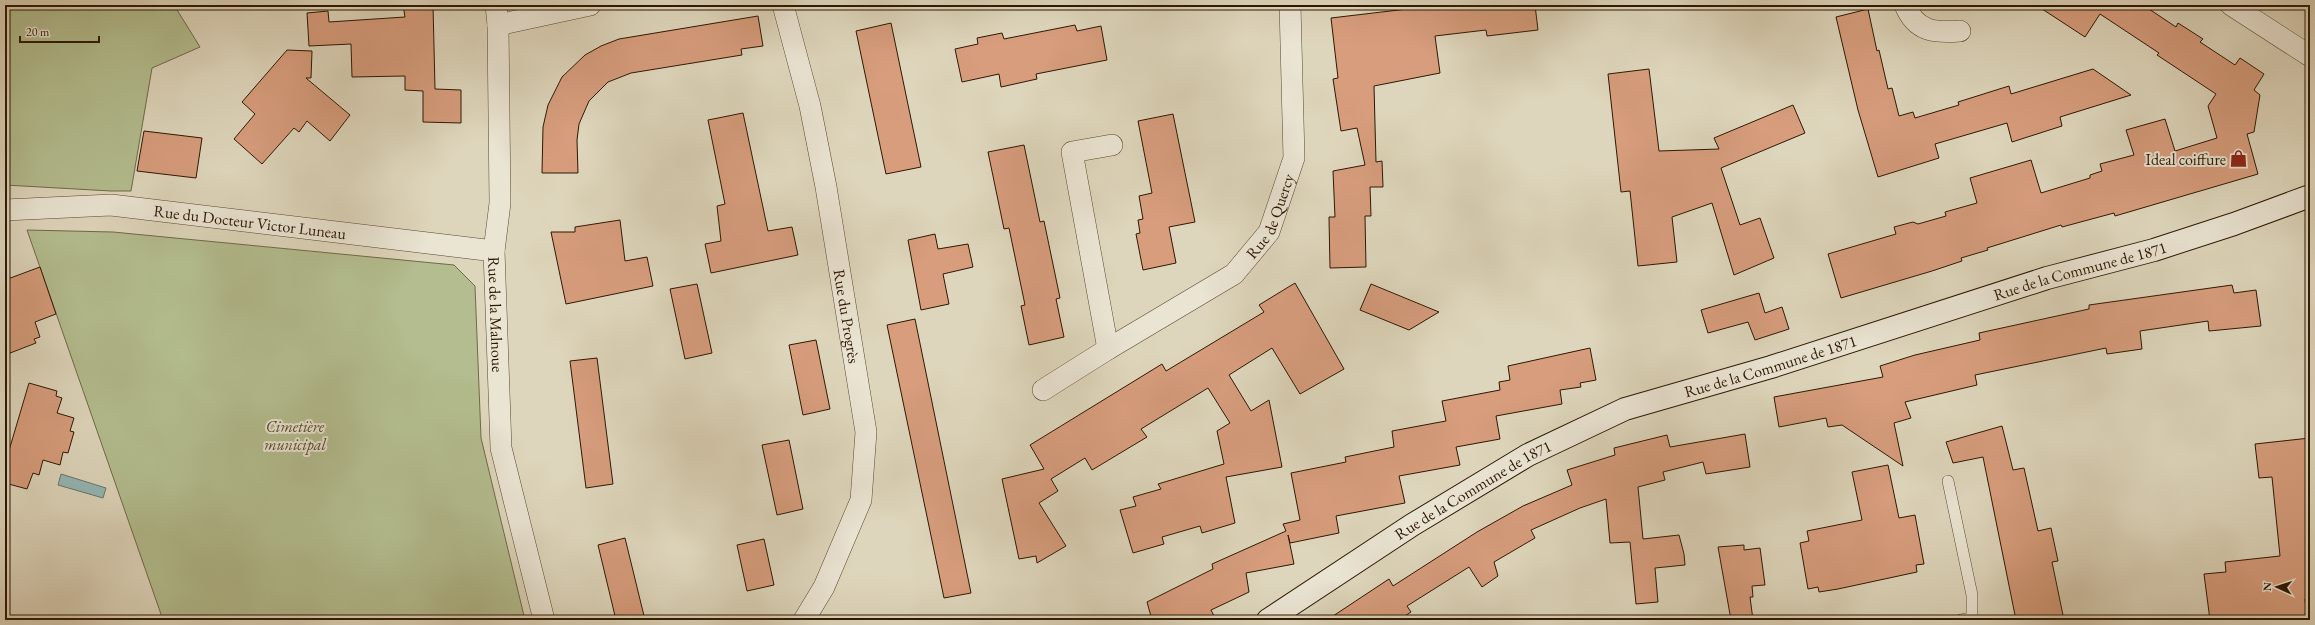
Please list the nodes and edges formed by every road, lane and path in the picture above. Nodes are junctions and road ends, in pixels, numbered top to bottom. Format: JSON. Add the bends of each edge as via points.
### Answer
{"nodes":[{"id":1,"x":590,"y":5,"type":"edge"},
{"id":2,"x":783,"y":5,"type":"edge"},
{"id":3,"x":1290,"y":5,"type":"edge"},
{"id":4,"x":1905,"y":5,"type":"edge"},
{"id":5,"x":2231,"y":5,"type":"edge"},
{"id":6,"x":497,"y":15,"type":"edge"},
{"id":7,"x":1960,"y":31,"type":"dead end"},
{"id":8,"x":2310,"y":56,"type":"edge"},
{"id":9,"x":1112,"y":145,"type":"dead end"},
{"id":10,"x":2310,"y":196,"type":"edge"},
{"id":11,"x":5,"y":210,"type":"edge"},
{"id":12,"x":494,"y":251,"type":"junction"},
{"id":13,"x":1108,"y":348,"type":"junction"},
{"id":14,"x":1043,"y":390,"type":"dead end"},
{"id":15,"x":1948,"y":481,"type":"dead end"},
{"id":16,"x":1968,"y":619,"type":"edge"},
{"id":17,"x":544,"y":620,"type":"edge"},
{"id":18,"x":804,"y":620,"type":"edge"},
{"id":19,"x":1268,"y":620,"type":"edge"}],
"edges":[{"from":1,"to":6,"type":"street"},
{"from":2,"to":18,"type":"street","name":"Rue du Progrès","via":[[810,106],[825,179],[866,432],[861,500],[824,587]]},
{"from":3,"to":13,"type":"street","name":"Rue de Quercy","via":[[1294,158],[1269,232],[1234,274]]},
{"from":4,"to":7,"type":"street","via":[[1925,28],[1936,32]]},
{"from":5,"to":8,"type":"street"},
{"from":6,"to":12,"type":"street","name":"Rue de la Malnoue","via":[[500,203]]},
{"from":9,"to":13,"type":"street","via":[[1072,152]]},
{"from":10,"to":19,"type":"street","name":"Rue de la Commune de 1871","via":[[2154,250],[2047,278],[1778,364],[1625,409],[1528,455],[1412,525]]},
{"from":11,"to":12,"type":"street","name":"Rue du Docteur Victor Luneau","via":[[110,205]]},
{"from":12,"to":17,"type":"street","name":"Rue de la Malnoue","via":[[501,448]]},
{"from":13,"to":14,"type":"street","name":"Rue de Quercy"},
{"from":15,"to":16,"type":"lane","via":[[1972,595]]}]}
